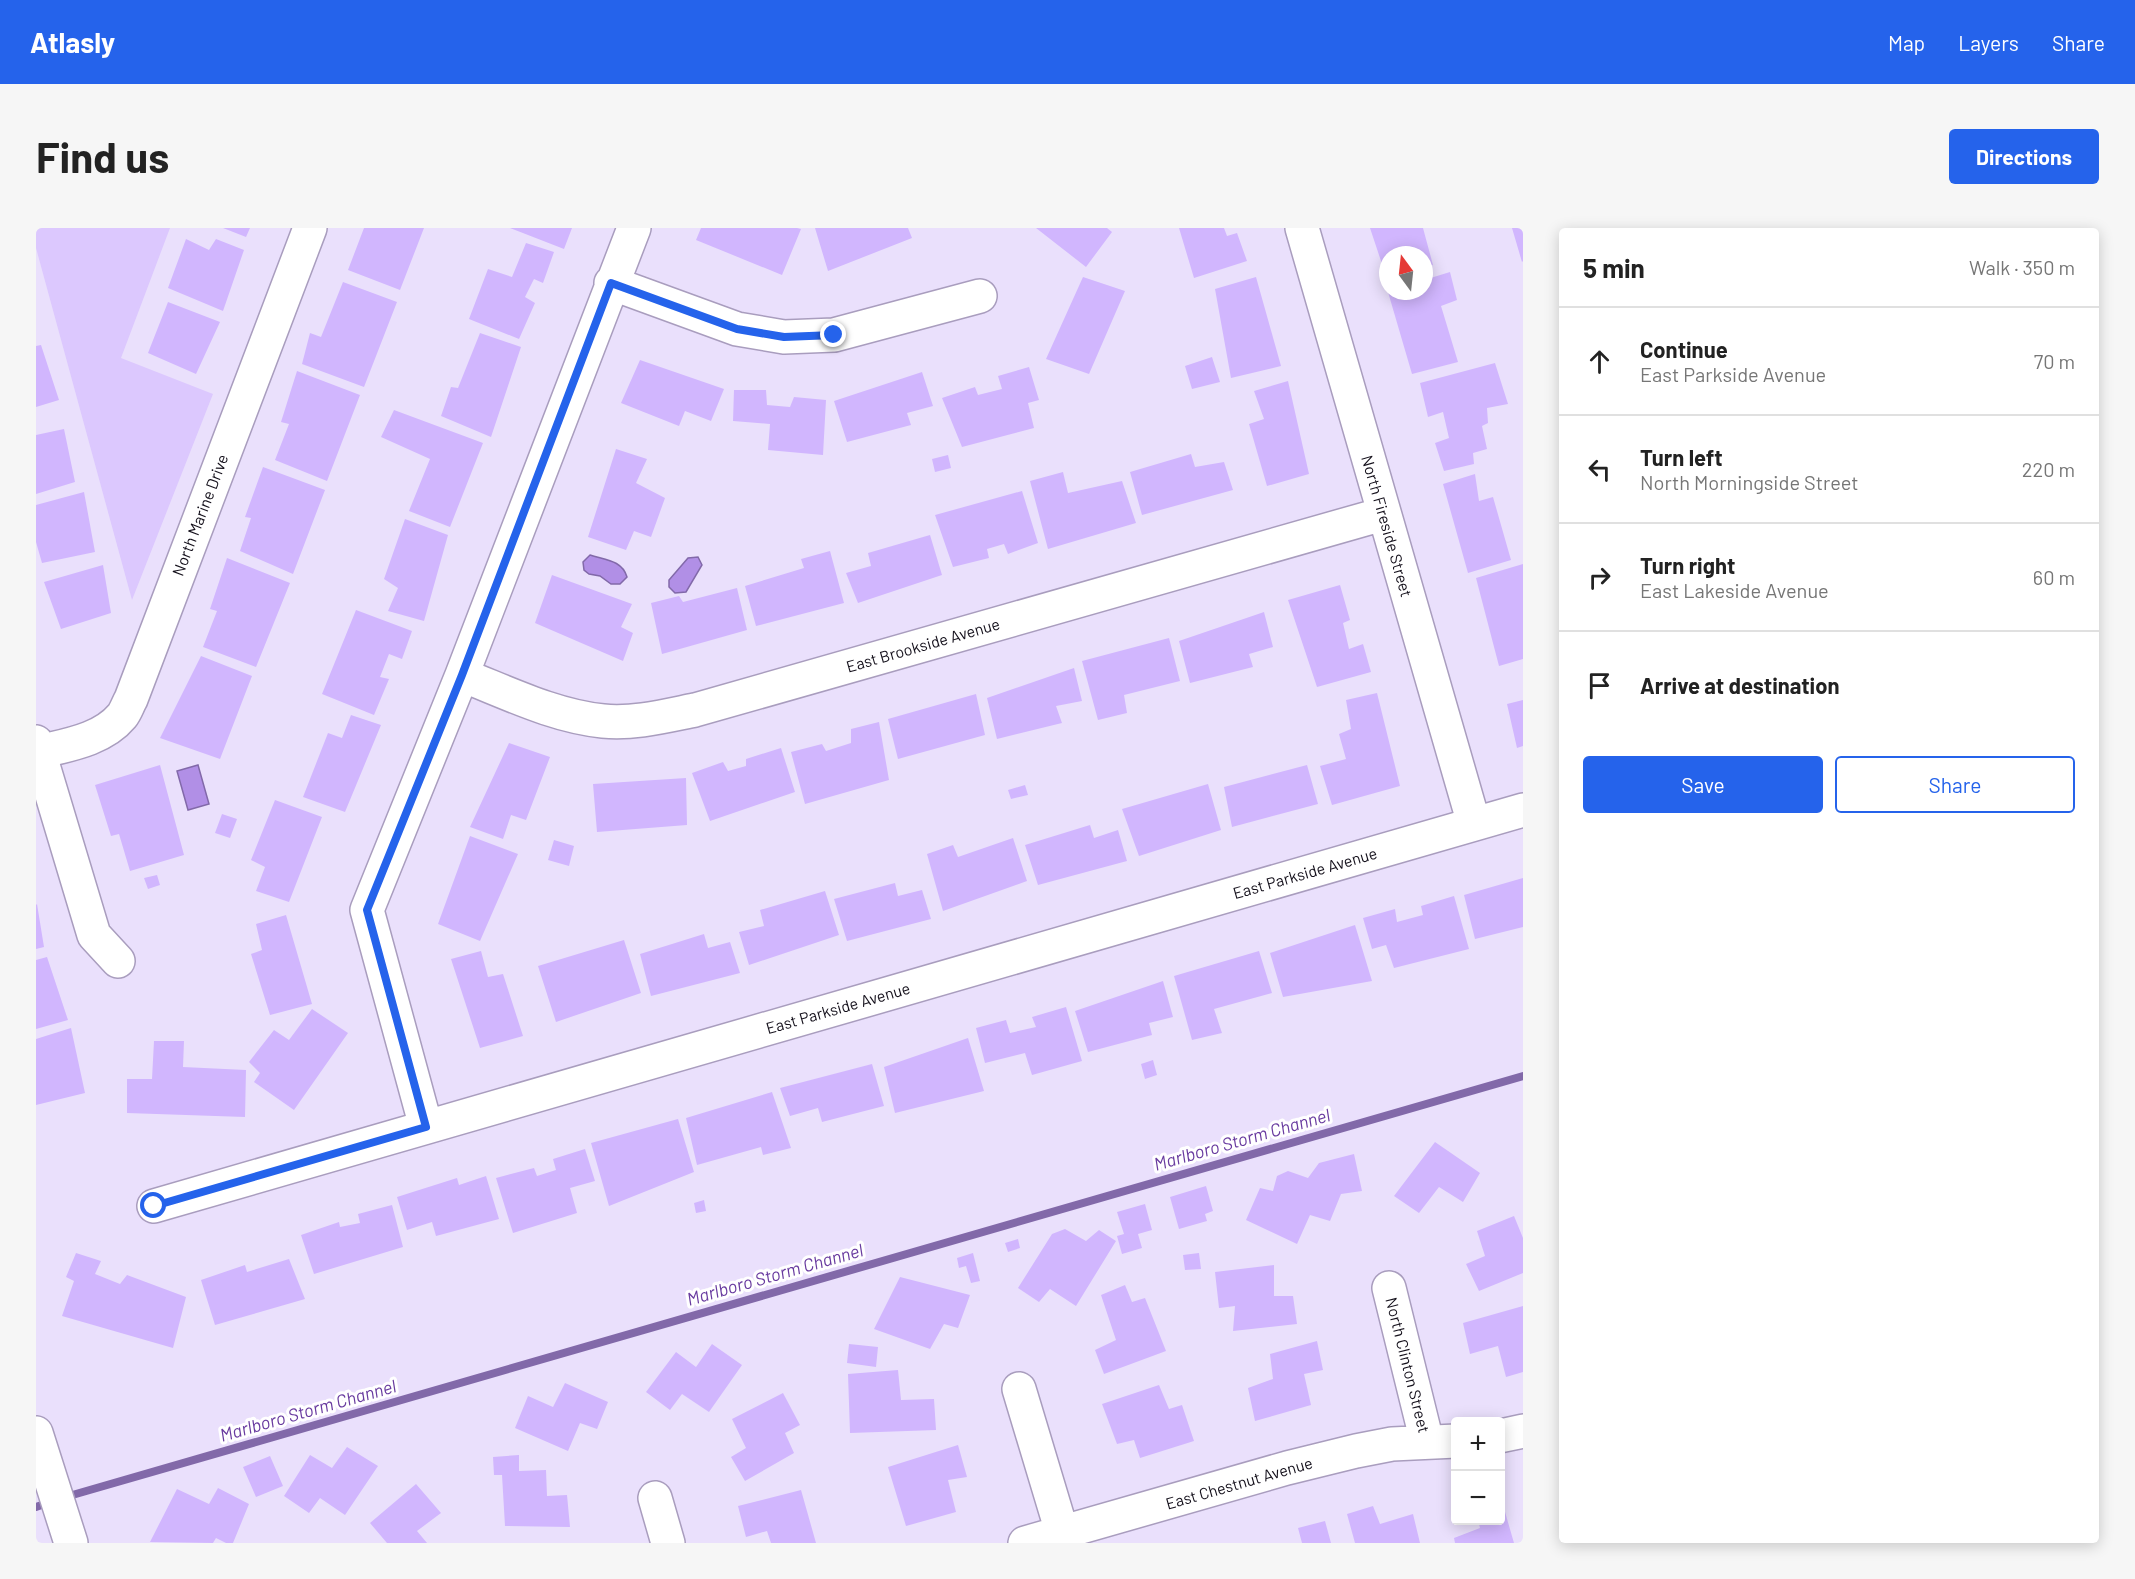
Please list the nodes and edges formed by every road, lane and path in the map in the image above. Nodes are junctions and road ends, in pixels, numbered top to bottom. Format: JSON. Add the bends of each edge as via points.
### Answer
{"nodes":[{"id":1,"x":310,"y":228,"type":"edge"},
{"id":2,"x":634,"y":228,"type":"edge"},
{"id":3,"x":1302,"y":228,"type":"edge"},
{"id":4,"x":611,"y":283,"type":"junction"},
{"id":5,"x":980,"y":296,"type":"dead end"},
{"id":6,"x":1383,"y":513,"type":"junction"},
{"id":7,"x":462,"y":675,"type":"junction"},
{"id":8,"x":38,"y":747,"type":"edge"},
{"id":9,"x":1523,"y":810,"type":"edge"},
{"id":10,"x":1474,"y":824,"type":"junction"},
{"id":11,"x":118,"y":962,"type":"dead end"},
{"id":12,"x":426,"y":1127,"type":"junction"},
{"id":13,"x":154,"y":1206,"type":"dead end"},
{"id":14,"x":1389,"y":1288,"type":"dead end"},
{"id":15,"x":1019,"y":1389,"type":"dead end"},
{"id":16,"x":1523,"y":1431,"type":"edge"},
{"id":17,"x":36,"y":1433,"type":"edge"},
{"id":18,"x":1505,"y":1435,"type":"edge"},
{"id":19,"x":1441,"y":1441,"type":"edge"},
{"id":20,"x":656,"y":1498,"type":"dead end"},
{"id":21,"x":1062,"y":1532,"type":"junction"},
{"id":22,"x":71,"y":1543,"type":"edge"},
{"id":23,"x":668,"y":1543,"type":"edge"},
{"id":24,"x":1025,"y":1543,"type":"edge"}],
"edges":[{"from":1,"to":8,"type":"main road","name":"North Marine Drive","via":[[131,699],[122,715],[104,732],[79,742]]},
{"from":2,"to":4,"type":"main road"},
{"from":3,"to":6,"type":"main road","name":"North Fireside Street"},
{"from":4,"to":5,"type":"main road","via":[[737,329],[784,337],[834,335]]},
{"from":4,"to":7,"type":"main road"},
{"from":6,"to":7,"type":"main road","name":"East Brookside Avenue","via":[[695,710],[646,720],[605,722],[562,715]]},
{"from":6,"to":10,"type":"main road","name":"North Fireside Street"},
{"from":7,"to":12,"type":"main road","via":[[367,910]]},
{"from":8,"to":11,"type":"main road","via":[[94,935]]},
{"from":9,"to":10,"type":"main road","name":"East Parkside Avenue"},
{"from":10,"to":12,"type":"main road","name":"East Parkside Avenue"},
{"from":12,"to":13,"type":"main road","name":"East Parkside Avenue"},
{"from":14,"to":19,"type":"main road","name":"North Clinton Street"},
{"from":15,"to":21,"type":"main road"},
{"from":16,"to":18,"type":"main road"},
{"from":17,"to":22,"type":"main road"},
{"from":19,"to":21,"type":"main road","name":"East Chestnut Avenue","via":[[1356,1451]]},
{"from":20,"to":23,"type":"main road"},
{"from":21,"to":24,"type":"main road","name":"East Chestnut Avenue"}]}
